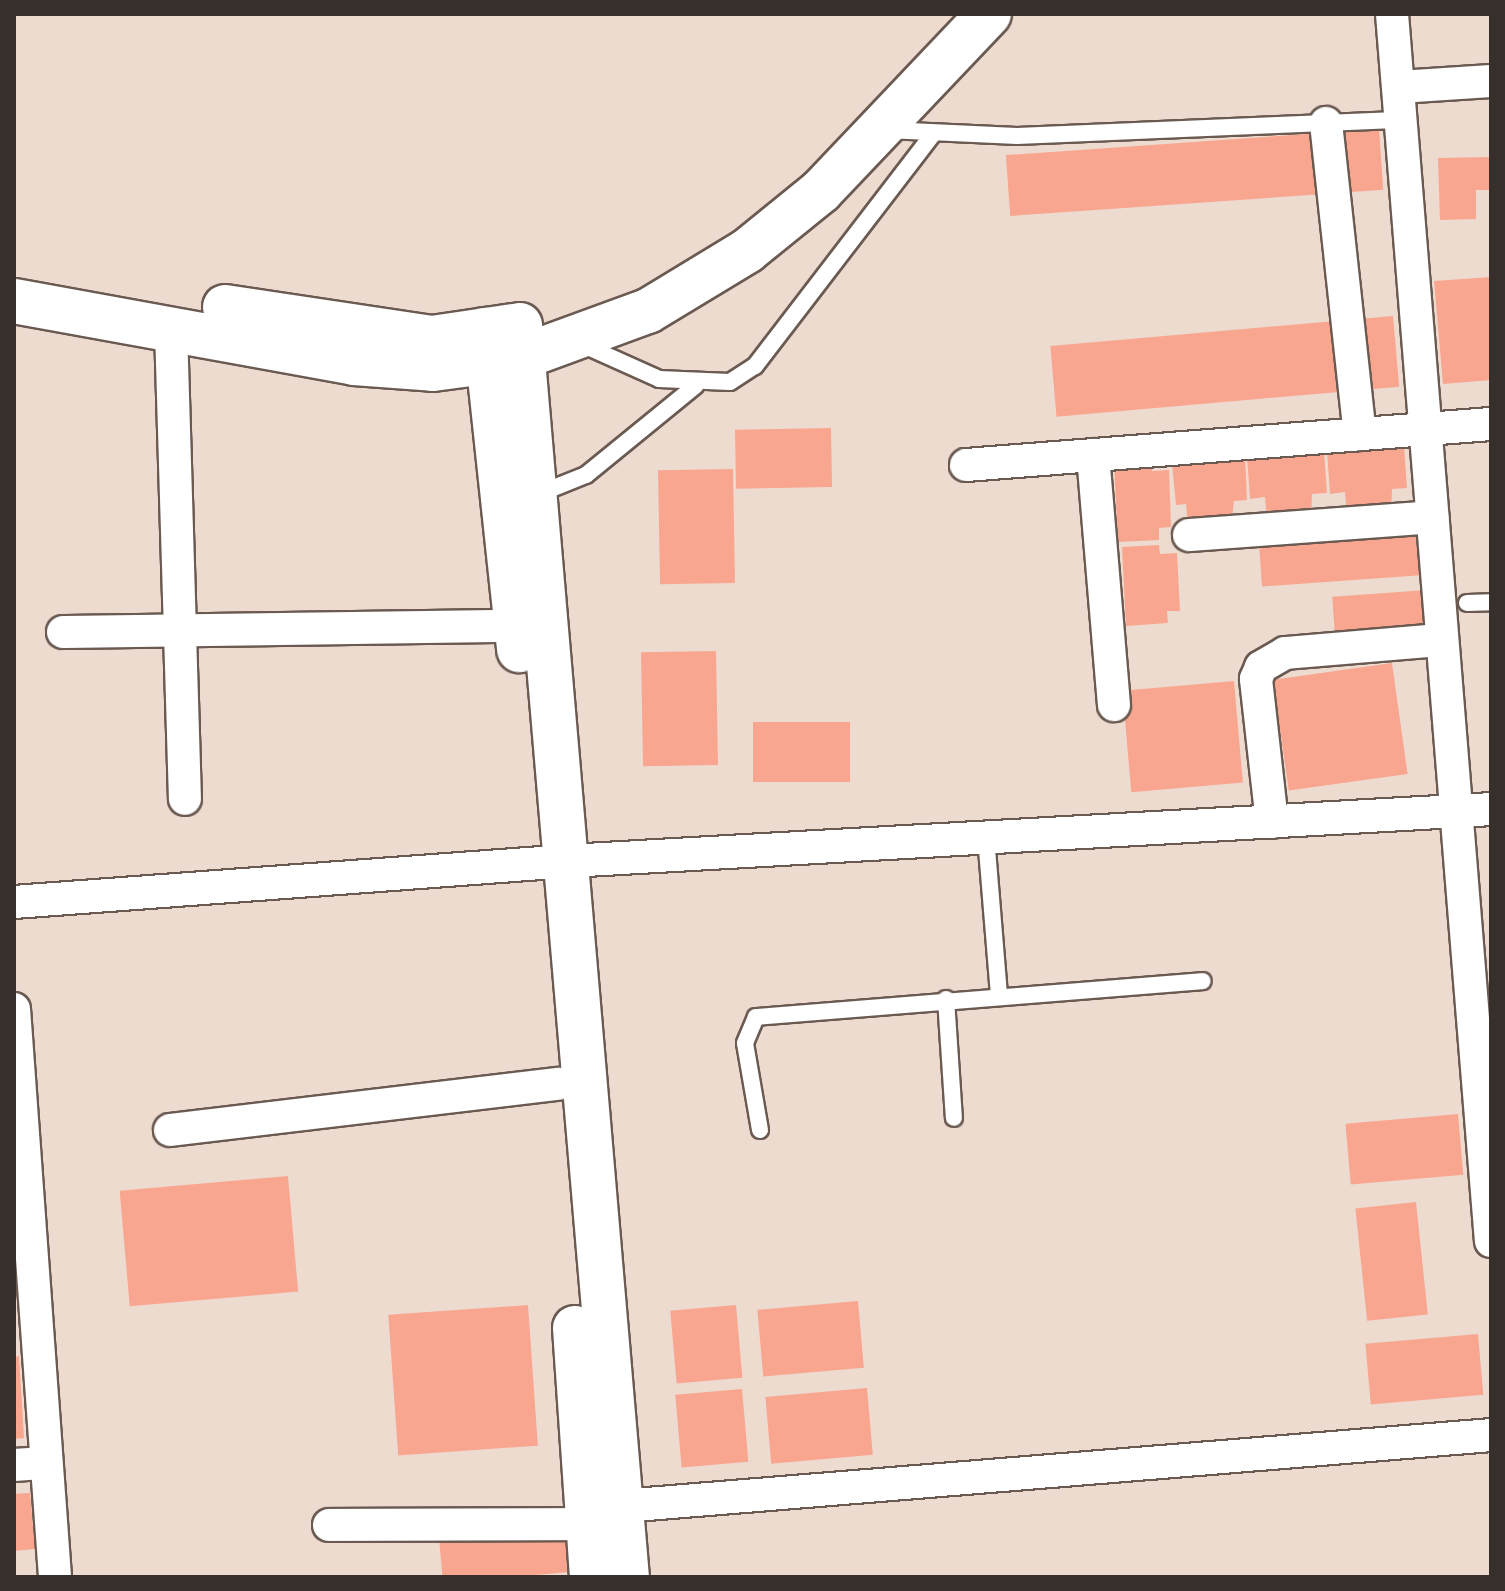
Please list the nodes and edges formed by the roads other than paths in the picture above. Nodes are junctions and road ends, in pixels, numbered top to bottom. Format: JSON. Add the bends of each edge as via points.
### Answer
{"nodes":[{"id":1,"x":950,"y":14,"type":"edge"},
{"id":2,"x":989,"y":14,"type":"edge"},
{"id":3,"x":1392,"y":14,"type":"edge"},
{"id":4,"x":1491,"y":81,"type":"edge"},
{"id":5,"x":1399,"y":87,"type":"junction"},
{"id":6,"x":1400,"y":120,"type":"junction"},
{"id":7,"x":1326,"y":123,"type":"junction"},
{"id":8,"x":881,"y":130,"type":"junction"},
{"id":9,"x":934,"y":133,"type":"junction"},
{"id":10,"x":14,"y":272,"type":"edge"},
{"id":11,"x":14,"y":301,"type":"edge"},
{"id":12,"x":171,"y":329,"type":"junction"},
{"id":13,"x":571,"y":339,"type":"junction"},
{"id":14,"x":503,"y":344,"type":"junction"},
{"id":15,"x":695,"y":386,"type":"junction"},
{"id":16,"x":1491,"y":424,"type":"edge"},
{"id":17,"x":1425,"y":429,"type":"junction"},
{"id":18,"x":1360,"y":434,"type":"junction"},
{"id":19,"x":1093,"y":455,"type":"junction"},
{"id":20,"x":966,"y":465,"type":"dead end"},
{"id":21,"x":535,"y":495,"type":"junction"},
{"id":22,"x":1432,"y":517,"type":"junction"},
{"id":23,"x":1189,"y":535,"type":"dead end"},
{"id":24,"x":1491,"y":602,"type":"edge"},
{"id":25,"x":1467,"y":603,"type":"dead end"},
{"id":26,"x":517,"y":626,"type":"junction"},
{"id":27,"x":181,"y":630,"type":"junction"},
{"id":28,"x":63,"y":632,"type":"dead end"},
{"id":29,"x":1441,"y":640,"type":"junction"},
{"id":30,"x":1114,"y":705,"type":"dead end"},
{"id":31,"x":185,"y":799,"type":"dead end"},
{"id":32,"x":1491,"y":809,"type":"edge"},
{"id":33,"x":1454,"y":811,"type":"junction"},
{"id":34,"x":1272,"y":822,"type":"junction"},
{"id":35,"x":986,"y":837,"type":"junction"},
{"id":36,"x":556,"y":862,"type":"junction"},
{"id":37,"x":14,"y":902,"type":"edge"},
{"id":38,"x":1203,"y":981,"type":"dead end"},
{"id":39,"x":999,"y":996,"type":"junction"},
{"id":40,"x":946,"y":999,"type":"junction"},
{"id":41,"x":14,"y":1009,"type":"edge"},
{"id":42,"x":558,"y":1084,"type":"junction"},
{"id":43,"x":18,"y":1096,"type":"edge"},
{"id":44,"x":954,"y":1118,"type":"dead end"},
{"id":45,"x":170,"y":1130,"type":"dead end"},
{"id":46,"x":760,"y":1130,"type":"dead end"},
{"id":47,"x":1491,"y":1241,"type":"edge"},
{"id":48,"x":26,"y":1300,"type":"edge"},
{"id":49,"x":1491,"y":1435,"type":"edge"},
{"id":50,"x":30,"y":1464,"type":"edge"},
{"id":51,"x":598,"y":1513,"type":"junction"},
{"id":52,"x":329,"y":1525,"type":"dead end"},
{"id":53,"x":55,"y":1577,"type":"edge"},
{"id":54,"x":592,"y":1577,"type":"edge"},
{"id":55,"x":627,"y":1577,"type":"edge"}],
"edges":[{"from":1,"to":14,"type":"street","via":[[802,174],[734,228],[636,283]]},
{"from":2,"to":8,"type":"street"},
{"from":3,"to":5,"type":"street"},
{"from":4,"to":5,"type":"street"},
{"from":5,"to":6,"type":"street"},
{"from":6,"to":7,"type":"lane"},
{"from":6,"to":17,"type":"street"},
{"from":7,"to":9,"type":"lane","via":[[1017,136]]},
{"from":7,"to":18,"type":"street"},
{"from":8,"to":9,"type":"lane"},
{"from":8,"to":13,"type":"street","via":[[747,251],[648,311]]},
{"from":9,"to":15,"type":"lane","via":[[755,366],[730,382]]},
{"from":10,"to":14,"type":"street","via":[[358,332]]},
{"from":11,"to":12,"type":"street"},
{"from":12,"to":14,"type":"street","via":[[354,363],[433,369]]},
{"from":12,"to":27,"type":"street"},
{"from":13,"to":14,"type":"street"},
{"from":13,"to":15,"type":"lane","via":[[659,379]]},
{"from":14,"to":21,"type":"street"},
{"from":14,"to":26,"type":"street"},
{"from":15,"to":21,"type":"lane","via":[[595,468]]},
{"from":16,"to":17,"type":"street"},
{"from":17,"to":18,"type":"street"},
{"from":17,"to":22,"type":"street"},
{"from":18,"to":19,"type":"street"},
{"from":19,"to":20,"type":"street"},
{"from":19,"to":30,"type":"street"},
{"from":21,"to":36,"type":"street"},
{"from":22,"to":23,"type":"street"},
{"from":22,"to":29,"type":"street"},
{"from":24,"to":25,"type":"lane"},
{"from":26,"to":27,"type":"street"},
{"from":26,"to":36,"type":"street"},
{"from":27,"to":28,"type":"street"},
{"from":27,"to":31,"type":"street"},
{"from":29,"to":33,"type":"street"},
{"from":29,"to":34,"type":"street","via":[[1285,653],[1261,667],[1256,679]]},
{"from":32,"to":33,"type":"street"},
{"from":33,"to":34,"type":"street"},
{"from":33,"to":47,"type":"street"},
{"from":34,"to":35,"type":"street"},
{"from":35,"to":36,"type":"street"},
{"from":35,"to":39,"type":"lane"},
{"from":36,"to":37,"type":"street"},
{"from":36,"to":42,"type":"street"},
{"from":36,"to":51,"type":"street"},
{"from":38,"to":39,"type":"lane"},
{"from":39,"to":40,"type":"lane"},
{"from":40,"to":44,"type":"lane"},
{"from":40,"to":46,"type":"lane","via":[[756,1017],[745,1043]]},
{"from":41,"to":43,"type":"street"},
{"from":42,"to":45,"type":"street"},
{"from":42,"to":51,"type":"street"},
{"from":43,"to":48,"type":"street"},
{"from":48,"to":50,"type":"street"},
{"from":49,"to":51,"type":"street"},
{"from":50,"to":53,"type":"street"},
{"from":51,"to":52,"type":"street"},
{"from":51,"to":54,"type":"street"},
{"from":51,"to":55,"type":"street"}]}
